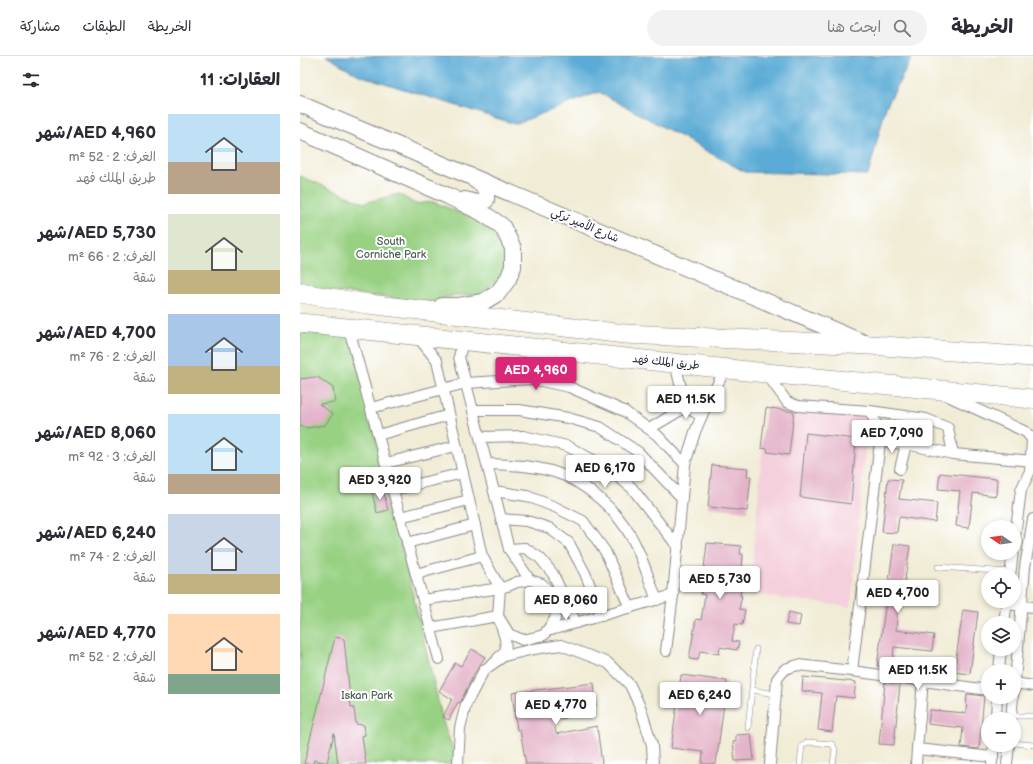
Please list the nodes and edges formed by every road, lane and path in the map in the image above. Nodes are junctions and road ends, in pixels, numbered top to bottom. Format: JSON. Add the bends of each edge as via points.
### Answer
{"nodes":[{"id":1,"x":300,"y":104,"type":"edge"},
{"id":2,"x":300,"y":130,"type":"edge"},
{"id":3,"x":471,"y":177,"type":"junction"},
{"id":4,"x":448,"y":196,"type":"junction"},
{"id":5,"x":300,"y":293,"type":"edge"},
{"id":6,"x":368,"y":304,"type":"junction"},
{"id":7,"x":300,"y":323,"type":"edge"},
{"id":8,"x":577,"y":328,"type":"junction"},
{"id":9,"x":349,"y":329,"type":"junction"},
{"id":10,"x":625,"y":334,"type":"junction"},
{"id":11,"x":417,"y":336,"type":"junction"},
{"id":12,"x":464,"y":341,"type":"junction"},
{"id":13,"x":870,"y":345,"type":"junction"},
{"id":14,"x":581,"y":353,"type":"junction"},
{"id":15,"x":1033,"y":357,"type":"edge"},
{"id":16,"x":630,"y":358,"type":"junction"},
{"id":17,"x":675,"y":363,"type":"junction"},
{"id":18,"x":726,"y":368,"type":"junction"},
{"id":19,"x":766,"y":373,"type":"junction"},
{"id":20,"x":466,"y":383,"type":"junction"},
{"id":21,"x":443,"y":389,"type":"junction"},
{"id":22,"x":935,"y":390,"type":"junction"},
{"id":23,"x":1033,"y":399,"type":"edge"},
{"id":24,"x":681,"y":405,"type":"junction"},
{"id":25,"x":371,"y":408,"type":"junction"},
{"id":26,"x":473,"y":410,"type":"junction"},
{"id":27,"x":870,"y":411,"type":"junction"},
{"id":28,"x":449,"y":415,"type":"junction"},
{"id":29,"x":702,"y":416,"type":"junction"},
{"id":30,"x":649,"y":429,"type":"junction"},
{"id":31,"x":378,"y":434,"type":"junction"},
{"id":32,"x":881,"y":434,"type":"junction"},
{"id":33,"x":480,"y":437,"type":"junction"},
{"id":34,"x":906,"y":444,"type":"junction"},
{"id":35,"x":456,"y":446,"type":"junction"},
{"id":36,"x":953,"y":454,"type":"junction"},
{"id":37,"x":386,"y":463,"type":"junction"},
{"id":38,"x":487,"y":464,"type":"junction"},
{"id":39,"x":685,"y":464,"type":"junction"},
{"id":40,"x":1032,"y":468,"type":"edge"},
{"id":41,"x":900,"y":469,"type":"dead end"},
{"id":42,"x":463,"y":473,"type":"junction"},
{"id":43,"x":393,"y":490,"type":"junction"},
{"id":44,"x":494,"y":491,"type":"junction"},
{"id":45,"x":682,"y":498,"type":"junction"},
{"id":46,"x":469,"y":500,"type":"junction"},
{"id":47,"x":400,"y":517,"type":"junction"},
{"id":48,"x":501,"y":519,"type":"junction"},
{"id":49,"x":1033,"y":519,"type":"edge"},
{"id":50,"x":1017,"y":520,"type":"edge"},
{"id":51,"x":475,"y":525,"type":"junction"},
{"id":52,"x":407,"y":542,"type":"junction"},
{"id":53,"x":678,"y":547,"type":"junction"},
{"id":54,"x":509,"y":549,"type":"junction"},
{"id":55,"x":482,"y":556,"type":"junction"},
{"id":56,"x":938,"y":567,"type":"dead end"},
{"id":57,"x":981,"y":571,"type":"edge"},
{"id":58,"x":416,"y":574,"type":"junction"},
{"id":59,"x":530,"y":580,"type":"junction"},
{"id":60,"x":500,"y":588,"type":"junction"},
{"id":61,"x":673,"y":595,"type":"junction"},
{"id":62,"x":423,"y":600,"type":"junction"},
{"id":63,"x":657,"y":600,"type":"junction"},
{"id":64,"x":1022,"y":606,"type":"junction"},
{"id":65,"x":1033,"y":607,"type":"edge"},
{"id":66,"x":630,"y":608,"type":"junction"},
{"id":67,"x":498,"y":616,"type":"junction"},
{"id":68,"x":602,"y":616,"type":"junction"},
{"id":69,"x":555,"y":619,"type":"junction"},
{"id":70,"x":576,"y":623,"type":"junction"},
{"id":71,"x":430,"y":628,"type":"junction"},
{"id":72,"x":551,"y":630,"type":"junction"},
{"id":73,"x":561,"y":645,"type":"junction"},
{"id":74,"x":756,"y":649,"type":"dead end"},
{"id":75,"x":666,"y":651,"type":"dead end"},
{"id":76,"x":439,"y":659,"type":"dead end"},
{"id":77,"x":1016,"y":664,"type":"edge"},
{"id":78,"x":490,"y":666,"type":"junction"},
{"id":79,"x":852,"y":671,"type":"junction"},
{"id":80,"x":923,"y":681,"type":"junction"},
{"id":81,"x":1033,"y":686,"type":"edge"},
{"id":82,"x":1021,"y":687,"type":"edge"},
{"id":83,"x":981,"y":689,"type":"edge"},
{"id":84,"x":752,"y":690,"type":"junction"},
{"id":85,"x":775,"y":694,"type":"junction"},
{"id":86,"x":1033,"y":716,"type":"edge"},
{"id":87,"x":1021,"y":717,"type":"edge"},
{"id":88,"x":748,"y":728,"type":"dead end"},
{"id":89,"x":1021,"y":744,"type":"edge"},
{"id":90,"x":1033,"y":745,"type":"edge"},
{"id":91,"x":917,"y":749,"type":"junction"},
{"id":92,"x":1007,"y":752,"type":"edge"},
{"id":93,"x":993,"y":761,"type":"edge"},
{"id":94,"x":458,"y":764,"type":"edge"},
{"id":95,"x":653,"y":764,"type":"edge"},
{"id":96,"x":770,"y":764,"type":"edge"},
{"id":97,"x":800,"y":764,"type":"edge"},
{"id":98,"x":833,"y":764,"type":"edge"},
{"id":99,"x":916,"y":764,"type":"edge"},
{"id":100,"x":1006,"y":764,"type":"edge"}],
"edges":[{"from":1,"to":3,"type":"main road","name":"شارع الأمير تركي"},
{"from":2,"to":4,"type":"main road"},
{"from":3,"to":4,"type":"main road","via":[[484,185],[486,200],[481,204]]},
{"from":3,"to":13,"type":"main road","name":"شارع الأمير تركي"},
{"from":4,"to":6,"type":"main road","via":[[481,212],[502,226],[513,248],[513,267],[498,293],[483,302],[459,306]]},
{"from":5,"to":6,"type":"highway"},
{"from":6,"to":8,"type":"highway"},
{"from":7,"to":9,"type":"highway","name":"طريق الملك فهد"},
{"from":8,"to":10,"type":"highway"},
{"from":8,"to":14,"type":"highway","via":[[582,334],[598,338],[600,344],[595,351]]},
{"from":9,"to":11,"type":"highway","name":"طريق الملك فهد"},
{"from":9,"to":25,"type":"street"},
{"from":10,"to":13,"type":"highway"},
{"from":10,"to":16,"type":"highway","via":[[611,338],[609,345],[611,351]]},
{"from":11,"to":12,"type":"highway","name":"طريق الملك فهد"},
{"from":11,"to":21,"type":"street","via":[[436,361]]},
{"from":12,"to":14,"type":"highway","name":"طريق الملك فهد"},
{"from":12,"to":20,"type":"street","via":[[459,357]]},
{"from":13,"to":15,"type":"highway"},
{"from":14,"to":16,"type":"highway","name":"طريق الملك فهد"},
{"from":16,"to":17,"type":"highway","name":"طريق الملك فهد"},
{"from":17,"to":18,"type":"highway","name":"طريق الملك فهد"},
{"from":17,"to":24,"type":"street","via":[[682,396]]},
{"from":18,"to":19,"type":"highway","name":"طريق الملك فهد"},
{"from":18,"to":29,"type":"street"},
{"from":19,"to":22,"type":"highway","name":"طريق الملك فهد"},
{"from":19,"to":27,"type":"street","via":[[787,402],[812,408]]},
{"from":20,"to":21,"type":"street"},
{"from":20,"to":26,"type":"street"},
{"from":20,"to":30,"type":"street","via":[[532,379],[569,387],[624,411]]},
{"from":21,"to":25,"type":"street"},
{"from":21,"to":28,"type":"street"},
{"from":22,"to":23,"type":"highway","name":"طريق الملك فهد"},
{"from":22,"to":40,"type":"street","via":[[1026,432],[1032,439]]},
{"from":24,"to":29,"type":"street"},
{"from":24,"to":30,"type":"street","via":[[679,411]]},
{"from":25,"to":31,"type":"street"},
{"from":26,"to":33,"type":"street"},
{"from":26,"to":45,"type":"street","via":[[519,410],[568,418],[600,427],[638,452]]},
{"from":27,"to":32,"type":"street"},
{"from":27,"to":36,"type":"street","via":[[926,419],[948,428]]},
{"from":28,"to":31,"type":"street"},
{"from":28,"to":35,"type":"street"},
{"from":29,"to":39,"type":"street"},
{"from":30,"to":39,"type":"street"},
{"from":31,"to":37,"type":"street"},
{"from":32,"to":34,"type":"street","via":[[891,443]]},
{"from":32,"to":79,"type":"street"},
{"from":33,"to":38,"type":"street"},
{"from":33,"to":53,"type":"street","via":[[523,436],[567,446],[606,467],[632,488]]},
{"from":34,"to":36,"type":"street"},
{"from":34,"to":41,"type":"street"},
{"from":35,"to":37,"type":"street"},
{"from":35,"to":42,"type":"street"},
{"from":36,"to":40,"type":"street"},
{"from":37,"to":43,"type":"street"},
{"from":38,"to":44,"type":"street"},
{"from":38,"to":63,"type":"street","via":[[520,465],[554,472],[581,484],[613,510],[633,540]]},
{"from":39,"to":45,"type":"street"},
{"from":40,"to":50,"type":"street","via":[[1021,490]]},
{"from":42,"to":43,"type":"street"},
{"from":42,"to":46,"type":"street"},
{"from":43,"to":47,"type":"street"},
{"from":44,"to":48,"type":"street"},
{"from":44,"to":66,"type":"street","via":[[527,496],[583,521],[605,551]]},
{"from":45,"to":53,"type":"street"},
{"from":46,"to":47,"type":"street"},
{"from":46,"to":51,"type":"street"},
{"from":47,"to":52,"type":"street"},
{"from":48,"to":54,"type":"street"},
{"from":48,"to":68,"type":"street","via":[[527,521],[549,528],[569,543],[586,573]]},
{"from":49,"to":64,"type":"street"},
{"from":51,"to":52,"type":"street"},
{"from":51,"to":55,"type":"street"},
{"from":52,"to":58,"type":"street"},
{"from":53,"to":61,"type":"street"},
{"from":54,"to":59,"type":"street"},
{"from":54,"to":70,"type":"street","via":[[524,548],[540,558],[553,574]]},
{"from":55,"to":58,"type":"street"},
{"from":55,"to":60,"type":"street"},
{"from":56,"to":57,"type":"lane"},
{"from":58,"to":62,"type":"street"},
{"from":59,"to":60,"type":"street"},
{"from":59,"to":69,"type":"street","via":[[542,584],[553,596],[557,606]]},
{"from":60,"to":62,"type":"street"},
{"from":60,"to":67,"type":"street"},
{"from":61,"to":63,"type":"street"},
{"from":61,"to":75,"type":"street"},
{"from":62,"to":71,"type":"street"},
{"from":63,"to":66,"type":"street"},
{"from":64,"to":65,"type":"street"},
{"from":64,"to":77,"type":"street"},
{"from":66,"to":68,"type":"street"},
{"from":67,"to":69,"type":"street","via":[[509,634],[523,640],[544,635]]},
{"from":67,"to":71,"type":"street"},
{"from":67,"to":78,"type":"street","via":[[506,651]]},
{"from":68,"to":70,"type":"street"},
{"from":69,"to":72,"type":"street"},
{"from":70,"to":72,"type":"street"},
{"from":71,"to":76,"type":"street"},
{"from":72,"to":73,"type":"street"},
{"from":73,"to":78,"type":"street","via":[[504,656]]},
{"from":73,"to":95,"type":"street","via":[[608,663],[630,686],[642,709],[652,745]]},
{"from":74,"to":84,"type":"lane"},
{"from":78,"to":94,"type":"street","via":[[484,670],[466,704],[460,728]]},
{"from":79,"to":80,"type":"street"},
{"from":79,"to":85,"type":"street","via":[[798,665],[785,669],[777,679]]},
{"from":80,"to":83,"type":"street"},
{"from":80,"to":91,"type":"street"},
{"from":81,"to":82,"type":"street"},
{"from":84,"to":85,"type":"lane"},
{"from":84,"to":88,"type":"lane"},
{"from":85,"to":96,"type":"street"},
{"from":86,"to":87,"type":"lane"},
{"from":89,"to":90,"type":"lane"},
{"from":91,"to":93,"type":"street"},
{"from":91,"to":99,"type":"street"},
{"from":92,"to":100,"type":"street"},
{"from":97,"to":98,"type":"lane","via":[[802,746],[807,742],[832,744],[835,749]]}]}
